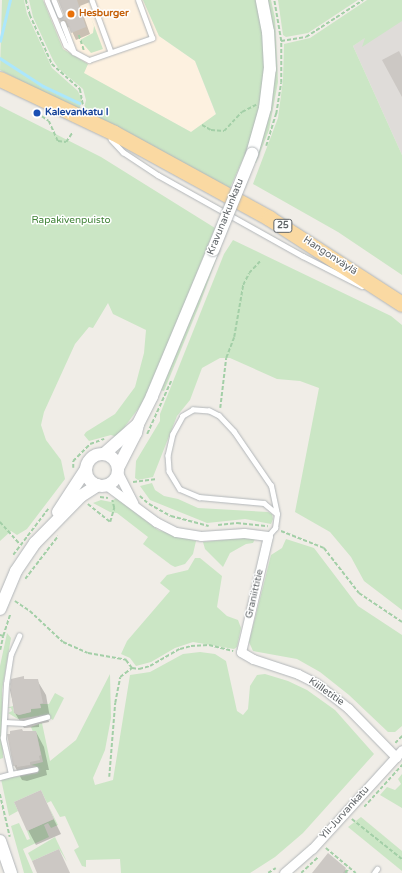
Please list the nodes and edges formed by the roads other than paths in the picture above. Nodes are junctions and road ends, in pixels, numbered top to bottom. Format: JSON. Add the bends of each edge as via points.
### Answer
{"nodes":[{"id":1,"x":47,"y":0,"type":"edge"},
{"id":2,"x":54,"y":0,"type":"edge"},
{"id":3,"x":92,"y":0,"type":"edge"},
{"id":4,"x":138,"y":0,"type":"edge"},
{"id":5,"x":262,"y":0,"type":"edge"},
{"id":6,"x":60,"y":15,"type":"dead end"},
{"id":7,"x":63,"y":23,"type":"dead end"},
{"id":8,"x":74,"y":52,"type":"junction"},
{"id":9,"x":111,"y":52,"type":"junction"},
{"id":10,"x":0,"y":79,"type":"edge"},
{"id":11,"x":0,"y":91,"type":"edge"},
{"id":12,"x":111,"y":139,"type":"junction"},
{"id":13,"x":172,"y":165,"type":"junction"},
{"id":14,"x":390,"y":295,"type":"junction"},
{"id":15,"x":402,"y":304,"type":"edge"},
{"id":16,"x":138,"y":424,"type":"junction"},
{"id":17,"x":104,"y":454,"type":"junction"},
{"id":18,"x":86,"y":469,"type":"junction"},
{"id":19,"x":118,"y":470,"type":"junction"},
{"id":20,"x":102,"y":485,"type":"junction"},
{"id":21,"x":134,"y":504,"type":"junction"},
{"id":22,"x":277,"y":514,"type":"junction"},
{"id":23,"x":56,"y":519,"type":"junction"},
{"id":24,"x":268,"y":536,"type":"junction"},
{"id":25,"x":0,"y":609,"type":"edge"},
{"id":26,"x":20,"y":636,"type":"dead end"},
{"id":27,"x":241,"y":652,"type":"joint"},
{"id":28,"x":47,"y":717,"type":"dead end"},
{"id":29,"x":4,"y":722,"type":"junction"},
{"id":30,"x":399,"y":753,"type":"edge"},
{"id":31,"x":36,"y":769,"type":"dead end"},
{"id":32,"x":12,"y":774,"type":"junction"},
{"id":33,"x":0,"y":777,"type":"edge"},
{"id":34,"x":0,"y":841,"type":"edge"},
{"id":35,"x":282,"y":869,"type":"edge"},
{"id":36,"x":8,"y":871,"type":"edge"}],
"edges":[{"from":1,"to":8,"type":"lane","via":[[66,45]]},
{"from":2,"to":6,"type":"lane"},
{"from":3,"to":9,"type":"lane"},
{"from":4,"to":9,"type":"lane","via":[[152,38]]},
{"from":5,"to":16,"type":"street","name":"Kravunarkunkatu","bridge":true,"via":[[269,48],[266,100],[252,154],[152,396]]},
{"from":7,"to":8,"type":"lane"},
{"from":8,"to":9,"type":"lane","via":[[89,60]]},
{"from":10,"to":13,"type":"highway","name":"Hangonväylä","number":"25","via":[[114,133]]},
{"from":11,"to":12,"type":"highway","name":"Hangonväylä","number":"25"},
{"from":12,"to":13,"type":"highway","name":"Hangonväylä","number":"25"},
{"from":12,"to":14,"type":"lane","via":[[123,152],[158,175],[302,256],[339,276]]},
{"from":13,"to":14,"type":"highway","name":"Hangonväylä","number":"25","via":[[293,232]]},
{"from":14,"to":15,"type":"highway","name":"Hangonväylä","number":"25"},
{"from":16,"to":17,"type":"street","name":"Kravunarkunkatu"},
{"from":16,"to":19,"type":"street","name":"Kravunarkunkatu","via":[[136,434]]},
{"from":17,"to":18,"type":"street","via":[[91,458]]},
{"from":17,"to":19,"type":"street","via":[[113,458]]},
{"from":18,"to":20,"type":"street","via":[[89,479]]},
{"from":18,"to":23,"type":"street","via":[[81,481],[58,510]]},
{"from":19,"to":20,"type":"street","via":[[114,481]]},
{"from":19,"to":21,"type":"street"},
{"from":20,"to":21,"type":"street"},
{"from":20,"to":23,"type":"street","via":[[81,496]]},
{"from":21,"to":24,"type":"street","via":[[156,522],[176,532],[201,536],[244,533]]},
{"from":22,"to":22,"type":"lane","via":[[271,486],[234,432],[219,416],[200,410],[182,416],[173,434],[168,455],[173,481],[189,494],[216,500],[264,503]]},
{"from":22,"to":24,"type":"lane","via":[[275,528]]},
{"from":23,"to":25,"type":"street","via":[[25,556]]},
{"from":24,"to":27,"type":"street","name":"Graniittitie"},
{"from":26,"to":29,"type":"lane","via":[[10,654]]},
{"from":27,"to":30,"type":"street","name":"Kiilletitie","via":[[316,683],[348,708],[389,749]]},
{"from":28,"to":29,"type":"lane","via":[[24,723]]},
{"from":29,"to":32,"type":"lane","via":[[3,738]]},
{"from":30,"to":35,"type":"street","name":"Yli-Jurvankatu","via":[[312,849]]},
{"from":31,"to":32,"type":"lane"},
{"from":32,"to":33,"type":"lane"},
{"from":34,"to":36,"type":"street"}]}
